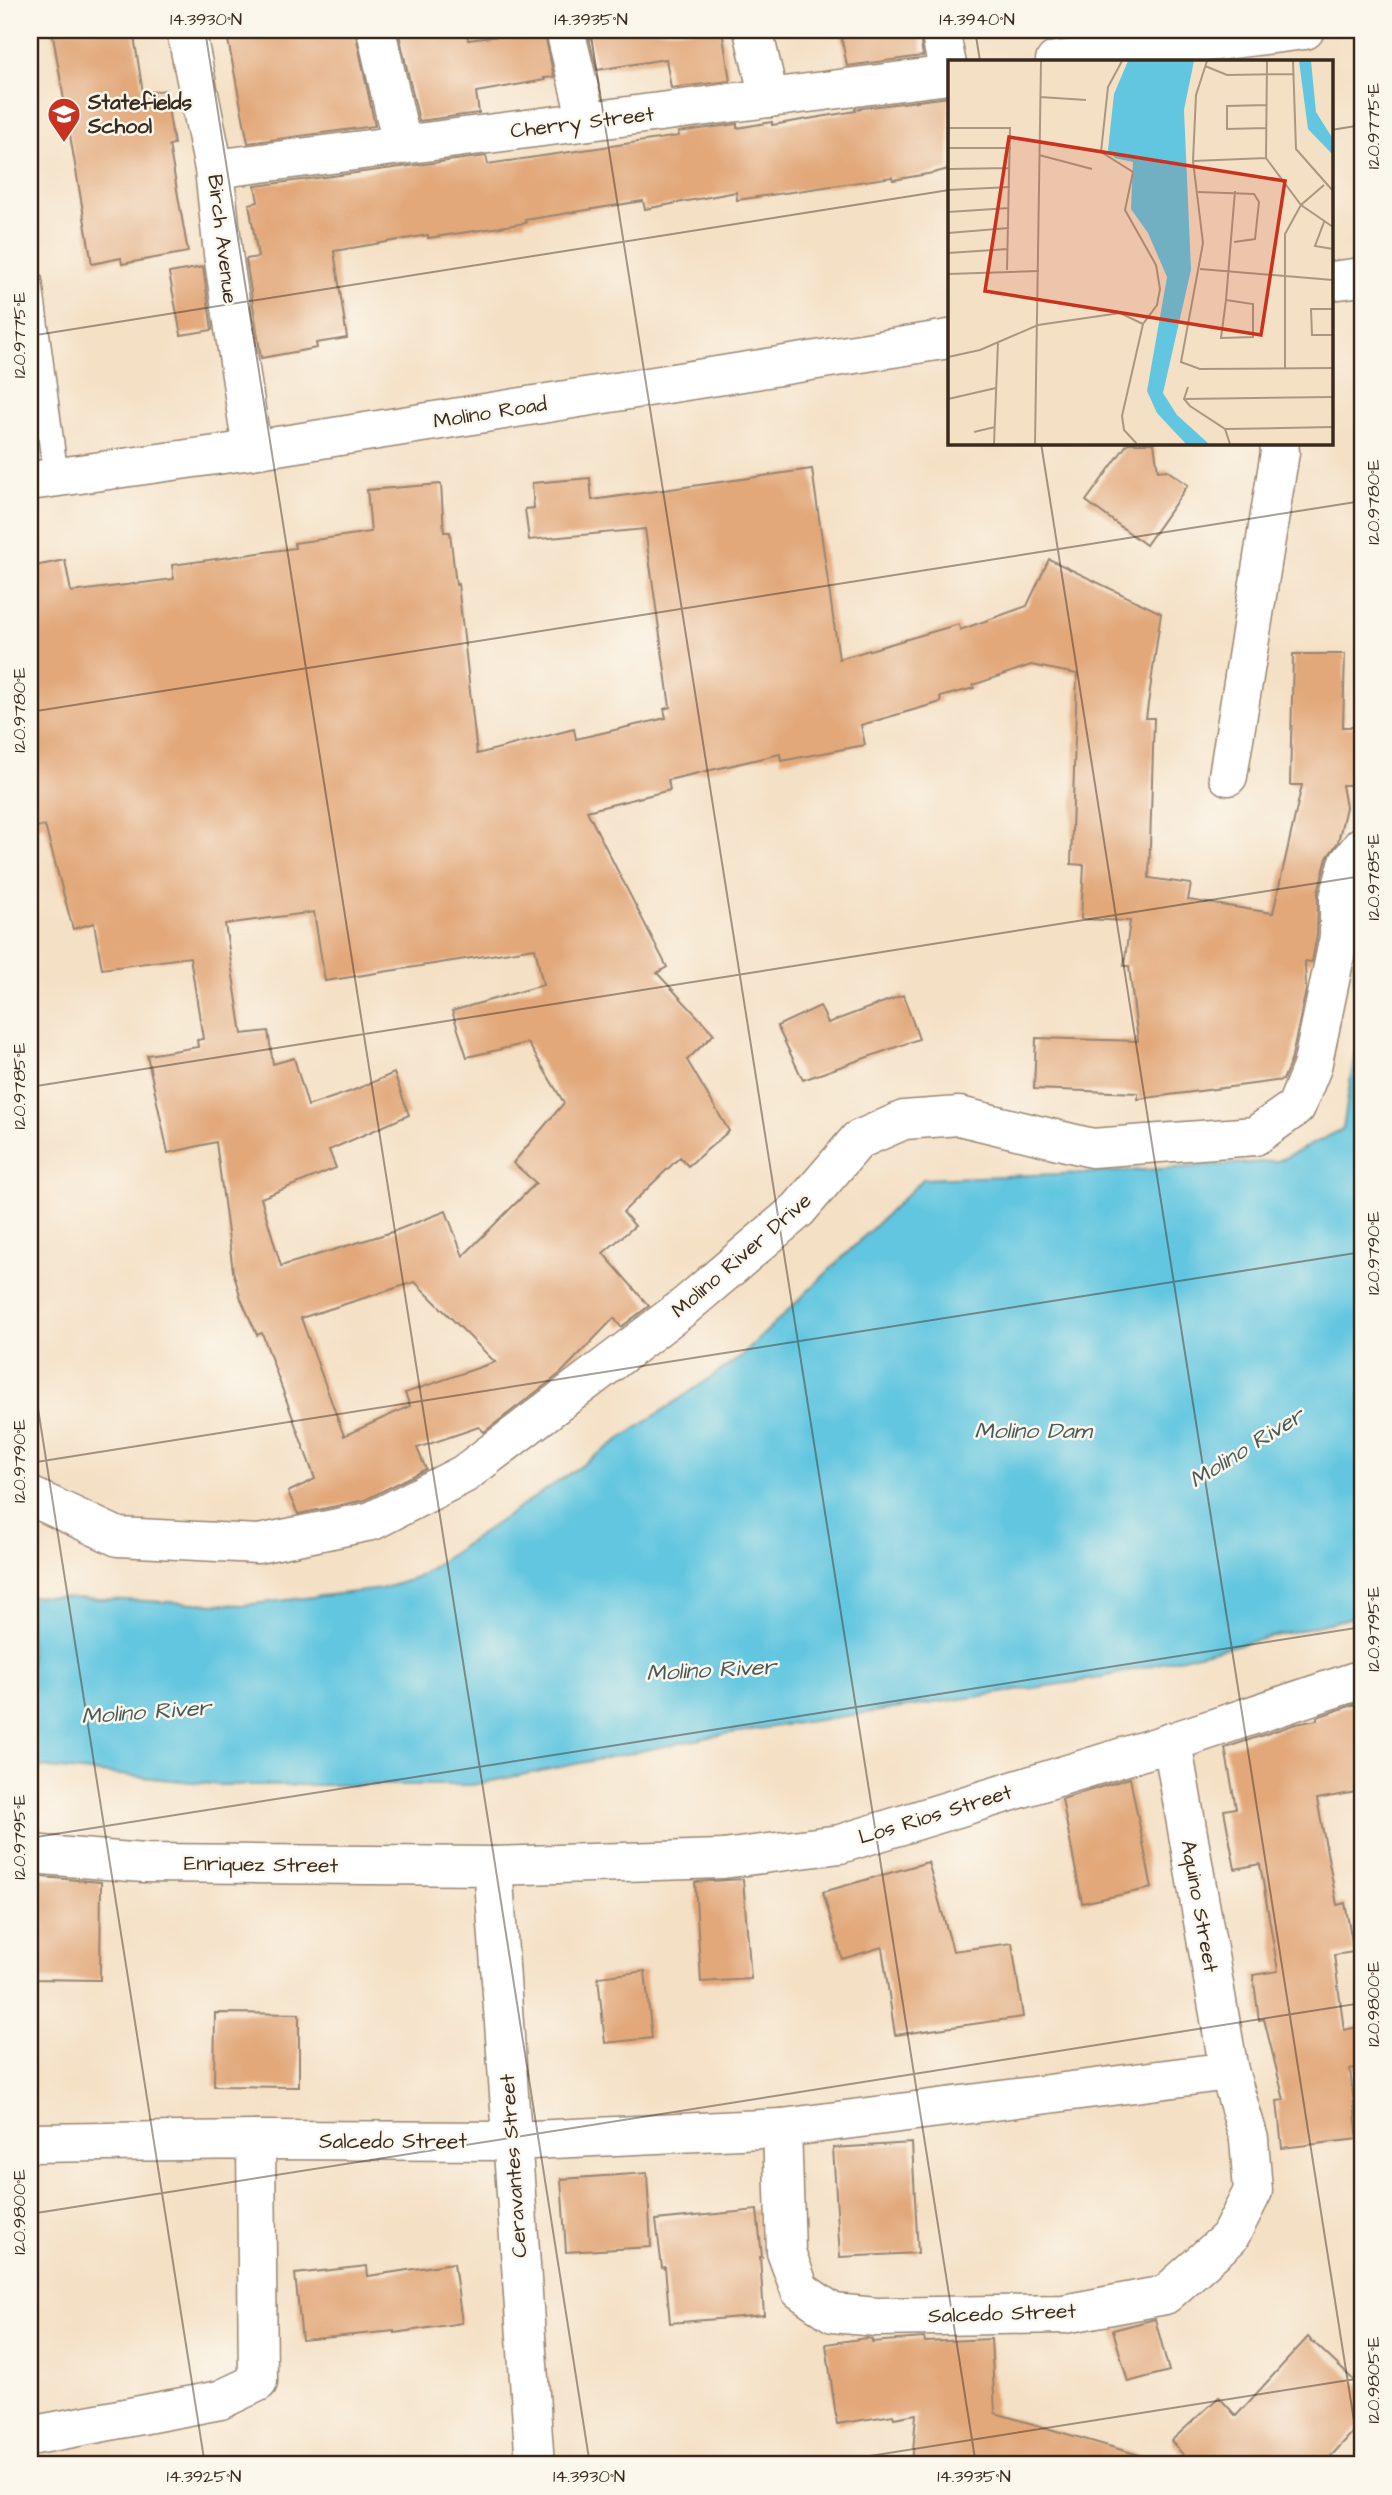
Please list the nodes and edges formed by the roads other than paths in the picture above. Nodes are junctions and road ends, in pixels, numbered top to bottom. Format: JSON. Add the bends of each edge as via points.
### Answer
{"nodes":[{"id":1,"x":186,"y":30,"type":"edge"},
{"id":2,"x":376,"y":30,"type":"edge"},
{"id":3,"x":565,"y":30,"type":"edge"},
{"id":4,"x":753,"y":30,"type":"edge"},
{"id":5,"x":940,"y":30,"type":"edge"},
{"id":6,"x":1301,"y":30,"type":"edge"},
{"id":7,"x":1116,"y":42,"type":"edge"},
{"id":8,"x":1058,"y":60,"type":"edge"},
{"id":9,"x":948,"y":70,"type":"edge"},
{"id":10,"x":948,"y":75,"type":"edge"},
{"id":11,"x":769,"y":98,"type":"junction"},
{"id":12,"x":587,"y":121,"type":"junction"},
{"id":13,"x":402,"y":145,"type":"junction"},
{"id":14,"x":214,"y":169,"type":"junction"},
{"id":15,"x":1362,"y":277,"type":"edge"},
{"id":16,"x":30,"y":281,"type":"edge"},
{"id":17,"x":1332,"y":281,"type":"edge"},
{"id":18,"x":948,"y":339,"type":"edge"},
{"id":19,"x":34,"y":348,"type":"edge"},
{"id":20,"x":1279,"y":444,"type":"edge"},
{"id":21,"x":252,"y":450,"type":"junction"},
{"id":22,"x":43,"y":479,"type":"edge"},
{"id":23,"x":1228,"y":776,"type":"dead end"},
{"id":24,"x":1362,"y":846,"type":"edge"},
{"id":25,"x":30,"y":1496,"type":"edge"},
{"id":26,"x":1362,"y":1679,"type":"edge"},
{"id":27,"x":1172,"y":1741,"type":"junction"},
{"id":28,"x":30,"y":1854,"type":"edge"},
{"id":29,"x":492,"y":1866,"type":"junction"},
{"id":30,"x":1229,"y":2071,"type":"junction"},
{"id":31,"x":782,"y":2128,"type":"junction"},
{"id":32,"x":256,"y":2140,"type":"junction"},
{"id":33,"x":511,"y":2141,"type":"junction"},
{"id":34,"x":30,"y":2143,"type":"edge"},
{"id":35,"x":30,"y":2436,"type":"edge"},
{"id":36,"x":535,"y":2465,"type":"edge"}],
"edges":[{"from":1,"to":14,"type":"street","name":"Birch Avenue"},
{"from":2,"to":13,"type":"street"},
{"from":3,"to":12,"type":"street"},
{"from":4,"to":11,"type":"street"},
{"from":5,"to":9,"type":"street"},
{"from":6,"to":7,"type":"street"},
{"from":7,"to":8,"type":"street"},
{"from":10,"to":11,"type":"street","name":"Cherry Street"},
{"from":11,"to":12,"type":"street","name":"Cherry Street"},
{"from":12,"to":13,"type":"street","name":"Cherry Street"},
{"from":13,"to":14,"type":"street","name":"Cherry Street"},
{"from":14,"to":21,"type":"street","name":"Birch Avenue"},
{"from":15,"to":17,"type":"street"},
{"from":16,"to":19,"type":"lane"},
{"from":18,"to":21,"type":"street","name":"Molino Road"},
{"from":19,"to":22,"type":"lane"},
{"from":20,"to":23,"type":"street"},
{"from":21,"to":22,"type":"street","name":"Molino Road"},
{"from":24,"to":25,"type":"street","name":"Molino River Drive","via":[[1348,864],[1339,898],[1339,937],[1312,1067],[1296,1107],[1255,1136],[1091,1148],[958,1116],[904,1120],[858,1140],[798,1210],[684,1307],[464,1474],[372,1521],[258,1544],[118,1537]]},
{"from":26,"to":27,"type":"street","name":"Los Rios Street"},
{"from":27,"to":29,"type":"street","name":"Los Rios Street","via":[[839,1844],[723,1859]]},
{"from":27,"to":30,"type":"street","name":"Aquino Street"},
{"from":28,"to":29,"type":"street","name":"Enriquez Street","via":[[144,1863]]},
{"from":29,"to":33,"type":"street","name":"Ceravantes Street"},
{"from":30,"to":31,"type":"street","name":"Salcedo Street"},
{"from":30,"to":31,"type":"street","name":"Salcedo Street","via":[[1249,2139],[1253,2191],[1229,2238],[1165,2295],[1064,2314],[876,2317],[833,2313],[800,2290],[786,2252]]},
{"from":31,"to":33,"type":"street","name":"Salcedo Street"},
{"from":32,"to":33,"type":"street","name":"Salcedo Street"},
{"from":32,"to":34,"type":"street","name":"Salcedo Street"},
{"from":32,"to":35,"type":"street","via":[[257,2382],[220,2400]]},
{"from":33,"to":36,"type":"street","name":"Ceravantes Street"}]}
